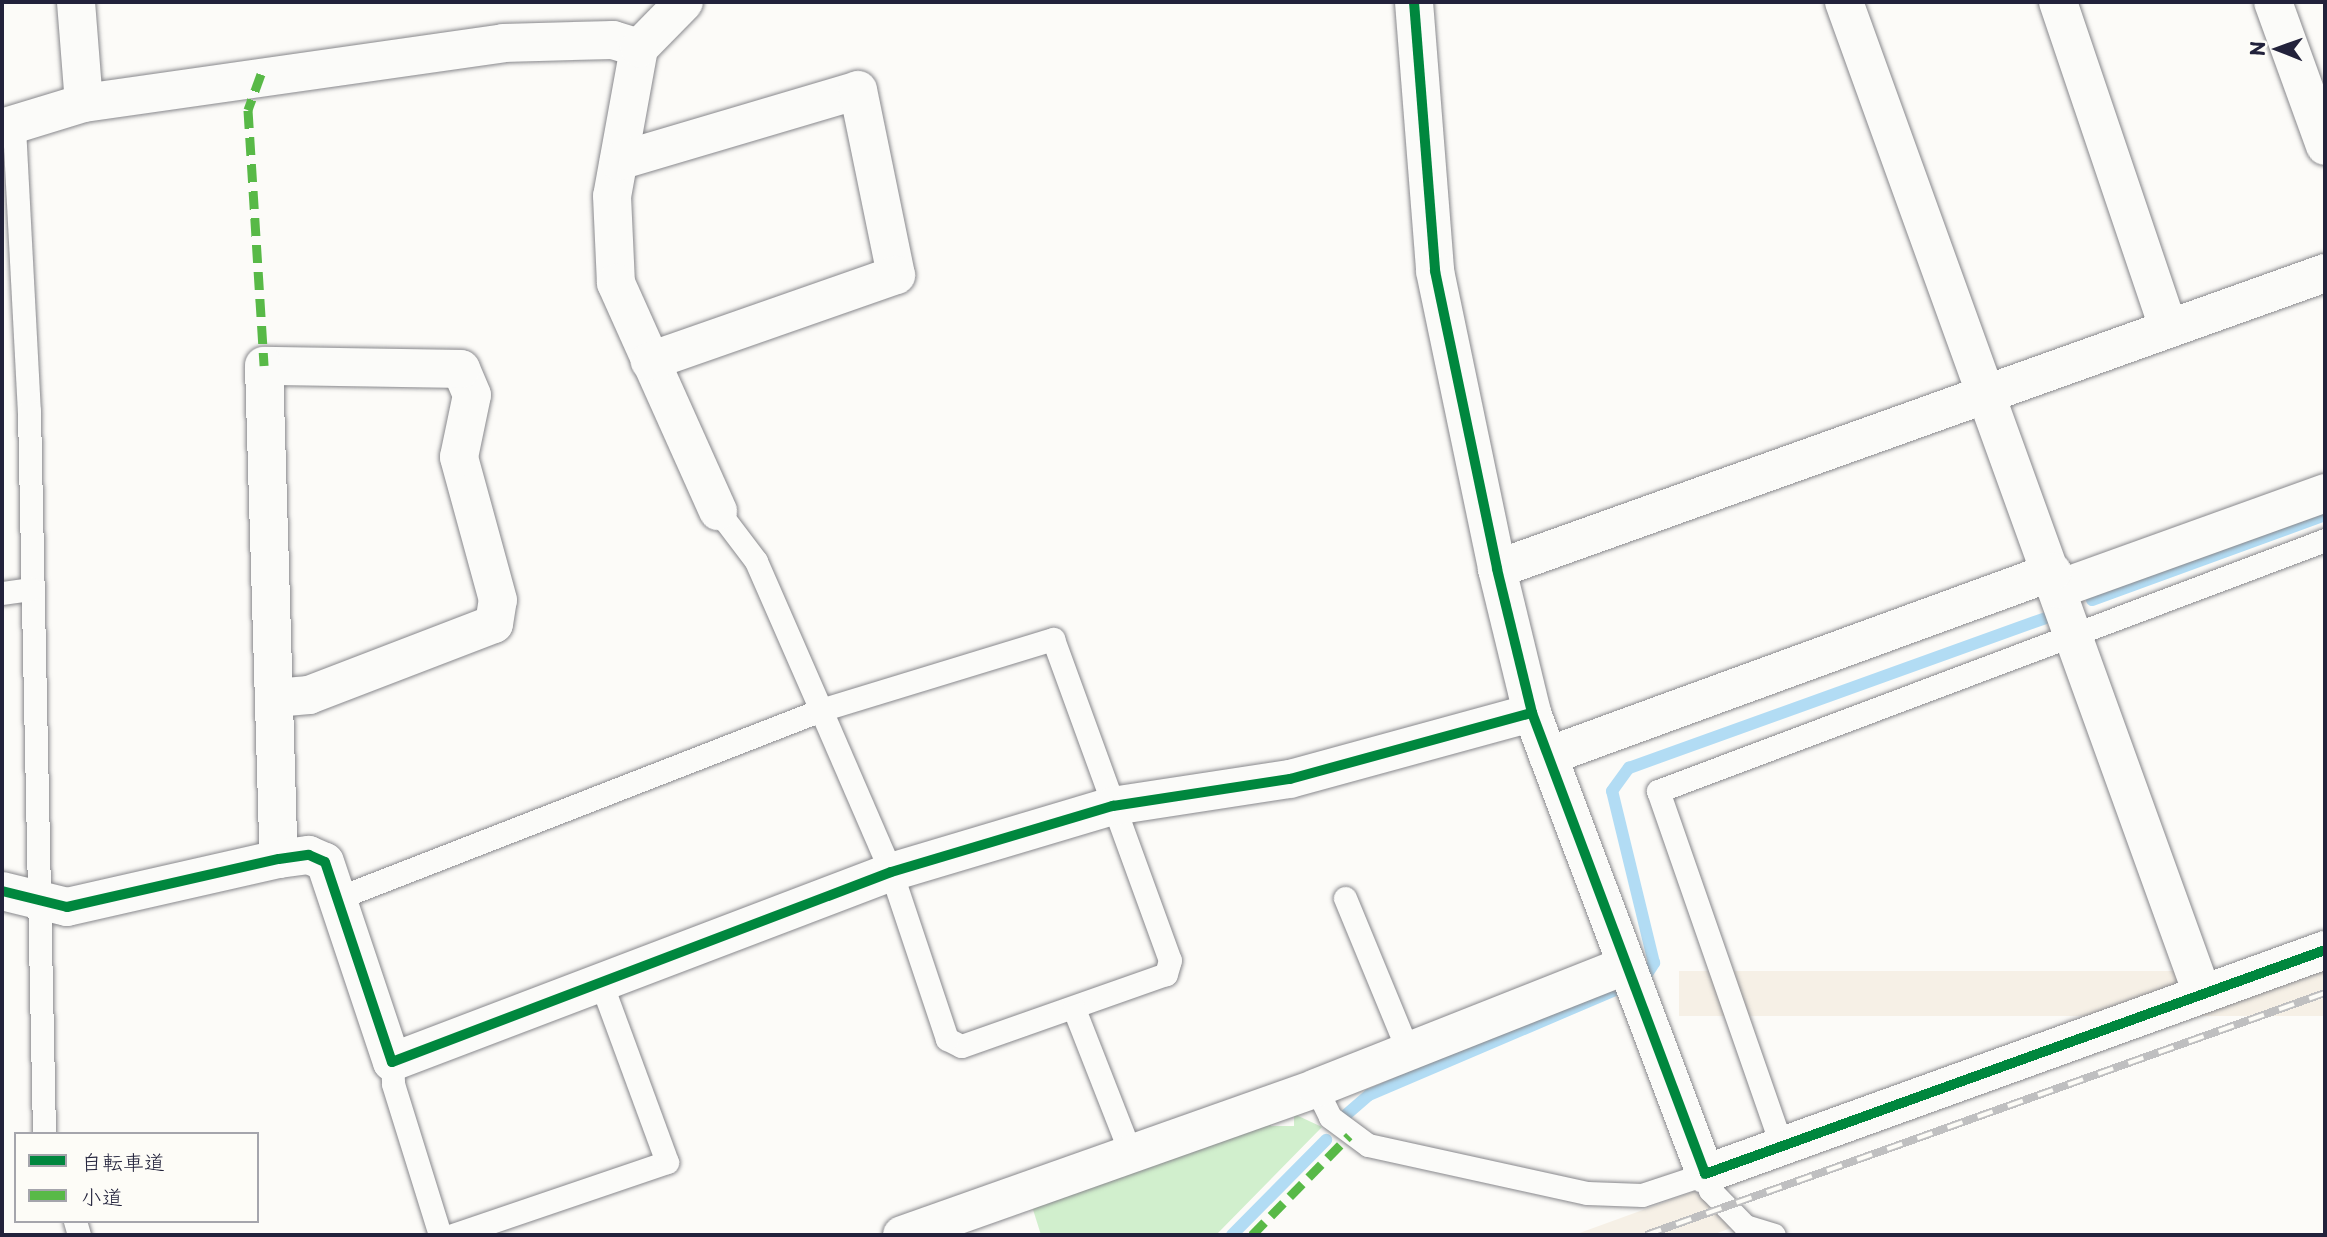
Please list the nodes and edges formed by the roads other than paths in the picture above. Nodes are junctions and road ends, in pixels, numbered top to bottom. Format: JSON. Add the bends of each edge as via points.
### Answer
{"nodes":[{"id":1,"x":76,"y":2,"type":"edge"},
{"id":2,"x":684,"y":2,"type":"edge"},
{"id":3,"x":1414,"y":2,"type":"edge"},
{"id":4,"x":1844,"y":2,"type":"edge"},
{"id":5,"x":2058,"y":2,"type":"edge"},
{"id":6,"x":2273,"y":2,"type":"edge"},
{"id":7,"x":639,"y":48,"type":"junction"},
{"id":8,"x":84,"y":103,"type":"junction"},
{"id":9,"x":8,"y":127,"type":"edge"},
{"id":10,"x":2325,"y":146,"type":"edge"},
{"id":11,"x":619,"y":161,"type":"junction"},
{"id":12,"x":2325,"y":273,"type":"edge"},
{"id":13,"x":2169,"y":329,"type":"junction"},
{"id":14,"x":650,"y":361,"type":"junction"},
{"id":15,"x":1984,"y":396,"type":"junction"},
{"id":16,"x":2325,"y":493,"type":"edge"},
{"id":17,"x":718,"y":511,"type":"joint"},
{"id":18,"x":2325,"y":540,"type":"edge"},
{"id":19,"x":1497,"y":569,"type":"junction"},
{"id":20,"x":2055,"y":581,"type":"junction"},
{"id":21,"x":31,"y":589,"type":"junction"},
{"id":22,"x":2,"y":593,"type":"edge"},
{"id":23,"x":2074,"y":632,"type":"junction"},
{"id":24,"x":275,"y":698,"type":"junction"},
{"id":25,"x":821,"y":710,"type":"junction"},
{"id":26,"x":1532,"y":713,"type":"junction"},
{"id":27,"x":1548,"y":755,"type":"junction"},
{"id":28,"x":1113,"y":806,"type":"junction"},
{"id":29,"x":279,"y":859,"type":"junction"},
{"id":30,"x":891,"y":872,"type":"junction"},
{"id":31,"x":2,"y":891,"type":"edge"},
{"id":32,"x":40,"y":896,"type":"junction"},
{"id":33,"x":338,"y":898,"type":"junction"},
{"id":34,"x":1345,"y":898,"type":"dead end"},
{"id":35,"x":2325,"y":950,"type":"edge"},
{"id":36,"x":1626,"y":965,"type":"junction"},
{"id":37,"x":601,"y":983,"type":"junction"},
{"id":38,"x":2202,"y":993,"type":"junction"},
{"id":39,"x":1074,"y":1009,"type":"junction"},
{"id":40,"x":1408,"y":1051,"type":"junction"},
{"id":41,"x":392,"y":1062,"type":"junction"},
{"id":42,"x":1316,"y":1088,"type":"junction"},
{"id":43,"x":44,"y":1132,"type":"edge"},
{"id":44,"x":1781,"y":1144,"type":"junction"},
{"id":45,"x":1129,"y":1149,"type":"junction"},
{"id":46,"x":1704,"y":1174,"type":"junction"},
{"id":47,"x":440,"y":1235,"type":"edge"},
{"id":48,"x":453,"y":1235,"type":"edge"},
{"id":49,"x":902,"y":1235,"type":"edge"},
{"id":50,"x":1774,"y":1235,"type":"edge"}],
"edges":[{"from":1,"to":8,"type":"street"},
{"from":2,"to":7,"type":"street"},
{"from":3,"to":19,"type":"street","via":[[1435,271]]},
{"from":4,"to":15,"type":"street"},
{"from":5,"to":13,"type":"street"},
{"from":6,"to":10,"type":"street"},
{"from":7,"to":8,"type":"street","via":[[613,40],[503,43]]},
{"from":7,"to":11,"type":"street"},
{"from":8,"to":9,"type":"street"},
{"from":9,"to":21,"type":"lane"},
{"from":11,"to":14,"type":"street","via":[[610,242],[616,283]]},
{"from":11,"to":14,"type":"street","via":[[858,90],[896,275]]},
{"from":12,"to":13,"type":"street"},
{"from":13,"to":15,"type":"street"},
{"from":14,"to":17,"type":"street"},
{"from":15,"to":19,"type":"street"},
{"from":15,"to":20,"type":"street"},
{"from":16,"to":20,"type":"street"},
{"from":17,"to":25,"type":"lane","via":[[756,561]]},
{"from":18,"to":23,"type":"lane"},
{"from":19,"to":26,"type":"street"},
{"from":20,"to":23,"type":"street"},
{"from":20,"to":27,"type":"street"},
{"from":21,"to":22,"type":"lane"},
{"from":21,"to":32,"type":"lane"},
{"from":23,"to":38,"type":"street"},
{"from":23,"to":44,"type":"lane","via":[[1658,791]]},
{"from":24,"to":24,"type":"street","via":[[264,366],[461,369],[472,395],[459,457],[498,600],[495,624],[309,695]]},
{"from":24,"to":29,"type":"street"},
{"from":25,"to":28,"type":"lane","via":[[1053,639]]},
{"from":25,"to":30,"type":"lane"},
{"from":25,"to":33,"type":"lane"},
{"from":26,"to":27,"type":"street"},
{"from":26,"to":28,"type":"street","via":[[1290,779]]},
{"from":27,"to":36,"type":"street"},
{"from":28,"to":30,"type":"street"},
{"from":28,"to":39,"type":"lane","via":[[1170,960],[1166,974]]},
{"from":29,"to":32,"type":"street","via":[[66,907]]},
{"from":29,"to":33,"type":"street","via":[[309,855],[326,862]]},
{"from":30,"to":37,"type":"street"},
{"from":30,"to":39,"type":"lane","via":[[947,1039],[961,1046]]},
{"from":31,"to":32,"type":"street"},
{"from":32,"to":43,"type":"lane"},
{"from":33,"to":41,"type":"street"},
{"from":34,"to":40,"type":"lane"},
{"from":35,"to":38,"type":"street"},
{"from":36,"to":40,"type":"street"},
{"from":36,"to":46,"type":"street"},
{"from":37,"to":41,"type":"street"},
{"from":37,"to":48,"type":"lane","via":[[667,1162]]},
{"from":38,"to":44,"type":"street"},
{"from":39,"to":45,"type":"lane"},
{"from":40,"to":42,"type":"street"},
{"from":41,"to":47,"type":"lane","via":[[393,1084]]},
{"from":42,"to":45,"type":"street"},
{"from":42,"to":46,"type":"lane","via":[[1330,1117],[1368,1145],[1587,1193],[1642,1195]]},
{"from":44,"to":46,"type":"street"},
{"from":45,"to":49,"type":"street"},
{"from":46,"to":50,"type":"lane","via":[[1710,1190],[1745,1226]]}]}
